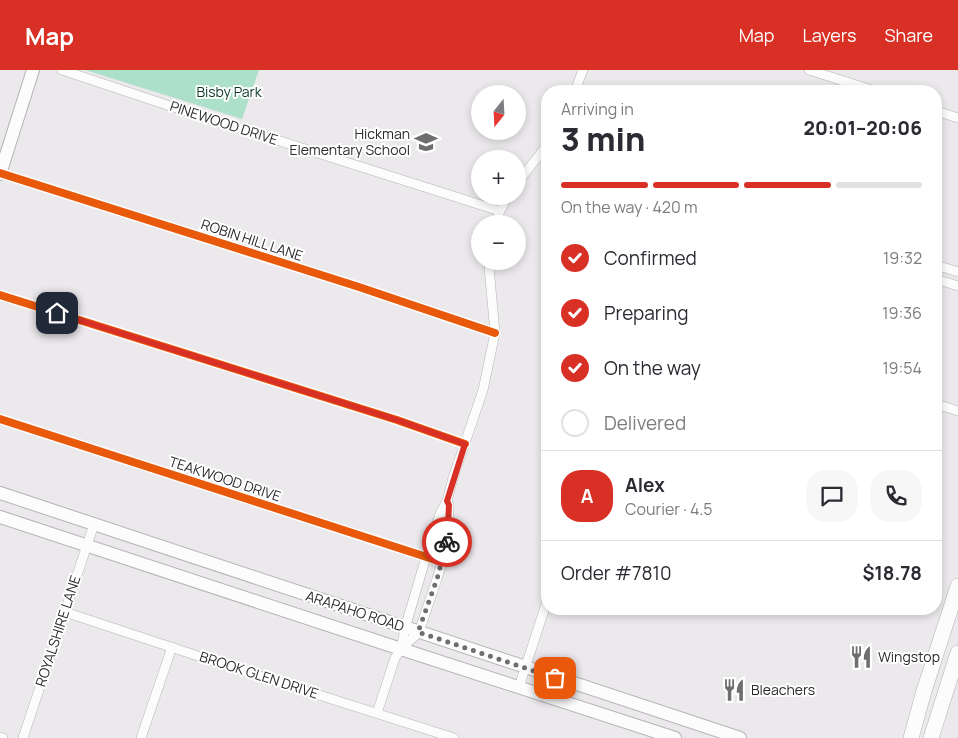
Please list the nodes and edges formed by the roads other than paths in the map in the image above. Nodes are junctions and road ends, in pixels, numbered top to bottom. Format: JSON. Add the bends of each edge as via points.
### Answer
{"nodes":[{"id":1,"x":34,"y":70,"type":"edge"},
{"id":2,"x":62,"y":70,"type":"edge"},
{"id":3,"x":582,"y":70,"type":"edge"},
{"id":4,"x":809,"y":70,"type":"edge"},
{"id":5,"x":577,"y":85,"type":"edge"},
{"id":6,"x":856,"y":85,"type":"edge"},
{"id":7,"x":942,"y":113,"type":"edge"},
{"id":8,"x":958,"y":118,"type":"edge"},
{"id":9,"x":541,"y":153,"type":"edge"},
{"id":10,"x":526,"y":172,"type":"edge"},
{"id":11,"x":0,"y":174,"type":"edge"},
{"id":12,"x":503,"y":205,"type":"edge"},
{"id":13,"x":500,"y":211,"type":"junction"},
{"id":14,"x":498,"y":215,"type":"edge"},
{"id":15,"x":942,"y":267,"type":"edge"},
{"id":16,"x":489,"y":270,"type":"edge"},
{"id":17,"x":958,"y":272,"type":"edge"},
{"id":18,"x":942,"y":281,"type":"edge"},
{"id":19,"x":958,"y":286,"type":"edge"},
{"id":20,"x":0,"y":295,"type":"edge"},
{"id":21,"x":495,"y":333,"type":"junction"},
{"id":22,"x":942,"y":406,"type":"edge"},
{"id":23,"x":958,"y":411,"type":"edge"},
{"id":24,"x":0,"y":419,"type":"edge"},
{"id":25,"x":465,"y":444,"type":"junction"},
{"id":26,"x":0,"y":493,"type":"edge"},
{"id":27,"x":447,"y":501,"type":"junction"},
{"id":28,"x":0,"y":517,"type":"edge"},
{"id":29,"x":94,"y":524,"type":"junction"},
{"id":30,"x":86,"y":546,"type":"junction"},
{"id":31,"x":426,"y":557,"type":"junction"},
{"id":32,"x":442,"y":562,"type":"junction"},
{"id":33,"x":958,"y":586,"type":"edge"},
{"id":34,"x":65,"y":612,"type":"junction"},
{"id":35,"x":542,"y":615,"type":"edge"},
{"id":36,"x":405,"y":628,"type":"junction"},
{"id":37,"x":418,"y":632,"type":"junction"},
{"id":38,"x":939,"y":645,"type":"junction"},
{"id":39,"x":172,"y":647,"type":"junction"},
{"id":40,"x":401,"y":650,"type":"junction"},
{"id":41,"x":958,"y":652,"type":"edge"},
{"id":42,"x":525,"y":668,"type":"junction"},
{"id":43,"x":519,"y":687,"type":"junction"},
{"id":44,"x":377,"y":713,"type":"junction"},
{"id":45,"x":683,"y":720,"type":"junction"},
{"id":46,"x":23,"y":738,"type":"edge"},
{"id":47,"x":141,"y":738,"type":"edge"},
{"id":48,"x":454,"y":738,"type":"edge"},
{"id":49,"x":676,"y":738,"type":"edge"},
{"id":50,"x":740,"y":738,"type":"edge"},
{"id":51,"x":911,"y":738,"type":"edge"},
{"id":52,"x":931,"y":738,"type":"edge"}],
"edges":[{"from":1,"to":11,"type":"main road"},
{"from":2,"to":13,"type":"street","name":"PINEWOOD DRIVE"},
{"from":3,"to":5,"type":"street"},
{"from":4,"to":6,"type":"street"},
{"from":7,"to":8,"type":"street"},
{"from":9,"to":10,"type":"street"},
{"from":11,"to":21,"type":"street","name":"ROBIN HILL LANE"},
{"from":12,"to":13,"type":"street"},
{"from":13,"to":14,"type":"street"},
{"from":15,"to":17,"type":"street"},
{"from":16,"to":21,"type":"street"},
{"from":18,"to":19,"type":"street"},
{"from":20,"to":25,"type":"street"},
{"from":21,"to":25,"type":"street","via":[[484,390]]},
{"from":22,"to":23,"type":"street"},
{"from":24,"to":31,"type":"street","name":"TEAKWOOD DRIVE"},
{"from":25,"to":27,"type":"street"},
{"from":26,"to":29,"type":"main road","name":"ARAPAHO ROAD"},
{"from":27,"to":31,"type":"street"},
{"from":27,"to":32,"type":"street","via":[[448,540]]},
{"from":28,"to":30,"type":"main road","name":"ARAPAHO ROAD"},
{"from":29,"to":30,"type":"street","name":"ROYALSHIRE LANE"},
{"from":29,"to":36,"type":"main road","name":"ARAPAHO ROAD"},
{"from":30,"to":34,"type":"street","name":"ROYALSHIRE LANE"},
{"from":30,"to":40,"type":"main road","name":"ARAPAHO ROAD"},
{"from":31,"to":32,"type":"street","name":"TEAKWOOD DRIVE"},
{"from":31,"to":36,"type":"street"},
{"from":32,"to":37,"type":"street"},
{"from":33,"to":38,"type":"main road"},
{"from":34,"to":39,"type":"street","name":"BROOK GLEN DRIVE"},
{"from":34,"to":46,"type":"street","name":"ROYALSHIRE LANE"},
{"from":35,"to":42,"type":"street"},
{"from":36,"to":37,"type":"main road","name":"ARAPAHO ROAD"},
{"from":36,"to":40,"type":"street"},
{"from":37,"to":40,"type":"street"},
{"from":37,"to":42,"type":"main road","name":"ARAPAHO ROAD"},
{"from":38,"to":41,"type":"main road"},
{"from":38,"to":51,"type":"main road"},
{"from":39,"to":44,"type":"street","name":"BROOK GLEN DRIVE"},
{"from":39,"to":47,"type":"street"},
{"from":40,"to":43,"type":"main road","name":"ARAPAHO ROAD"},
{"from":40,"to":44,"type":"street","via":[[394,658]]},
{"from":41,"to":52,"type":"main road"},
{"from":42,"to":43,"type":"street"},
{"from":42,"to":45,"type":"main road","name":"ARAPAHO ROAD"},
{"from":43,"to":49,"type":"main road","name":"ARAPAHO ROAD"},
{"from":44,"to":48,"type":"street","name":"BROOK GLEN DRIVE"},
{"from":45,"to":49,"type":"main road"},
{"from":45,"to":50,"type":"main road","name":"ARAPAHO ROAD"}]}
